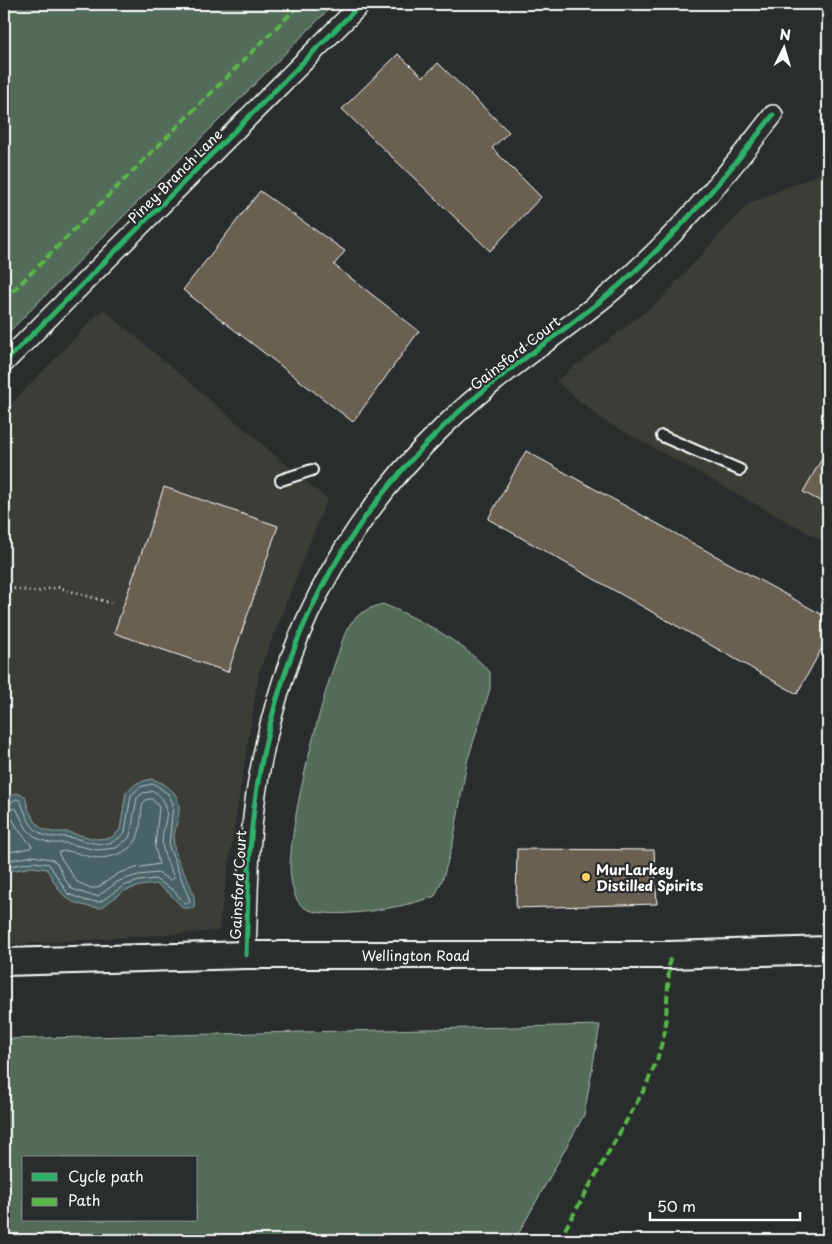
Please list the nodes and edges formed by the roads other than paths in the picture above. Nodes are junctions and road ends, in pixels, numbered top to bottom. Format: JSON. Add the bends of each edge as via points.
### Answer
{"nodes":[{"id":1,"x":361,"y":4,"type":"edge"},
{"id":2,"x":773,"y":115,"type":"dead end"},
{"id":3,"x":4,"y":363,"type":"edge"},
{"id":4,"x":662,"y":436,"type":"dead end"},
{"id":5,"x":312,"y":470,"type":"dead end"},
{"id":6,"x":740,"y":470,"type":"dead end"},
{"id":7,"x":281,"y":480,"type":"dead end"},
{"id":8,"x":828,"y":950,"type":"edge"},
{"id":9,"x":246,"y":955,"type":"junction"},
{"id":10,"x":4,"y":962,"type":"edge"}],
"edges":[{"from":1,"to":3,"type":"street","name":"Piney Branch Lane"},
{"from":2,"to":9,"type":"street","name":"Gainsford Court","via":[[700,206],[648,259],[446,424],[400,473],[332,565],[308,612],[268,730],[250,852]]},
{"from":4,"to":6,"type":"lane"},
{"from":5,"to":7,"type":"lane"},
{"from":8,"to":9,"type":"main road","name":"Wellington Road","via":[[670,955]]},
{"from":9,"to":10,"type":"main road","name":"Wellington Road"}]}
